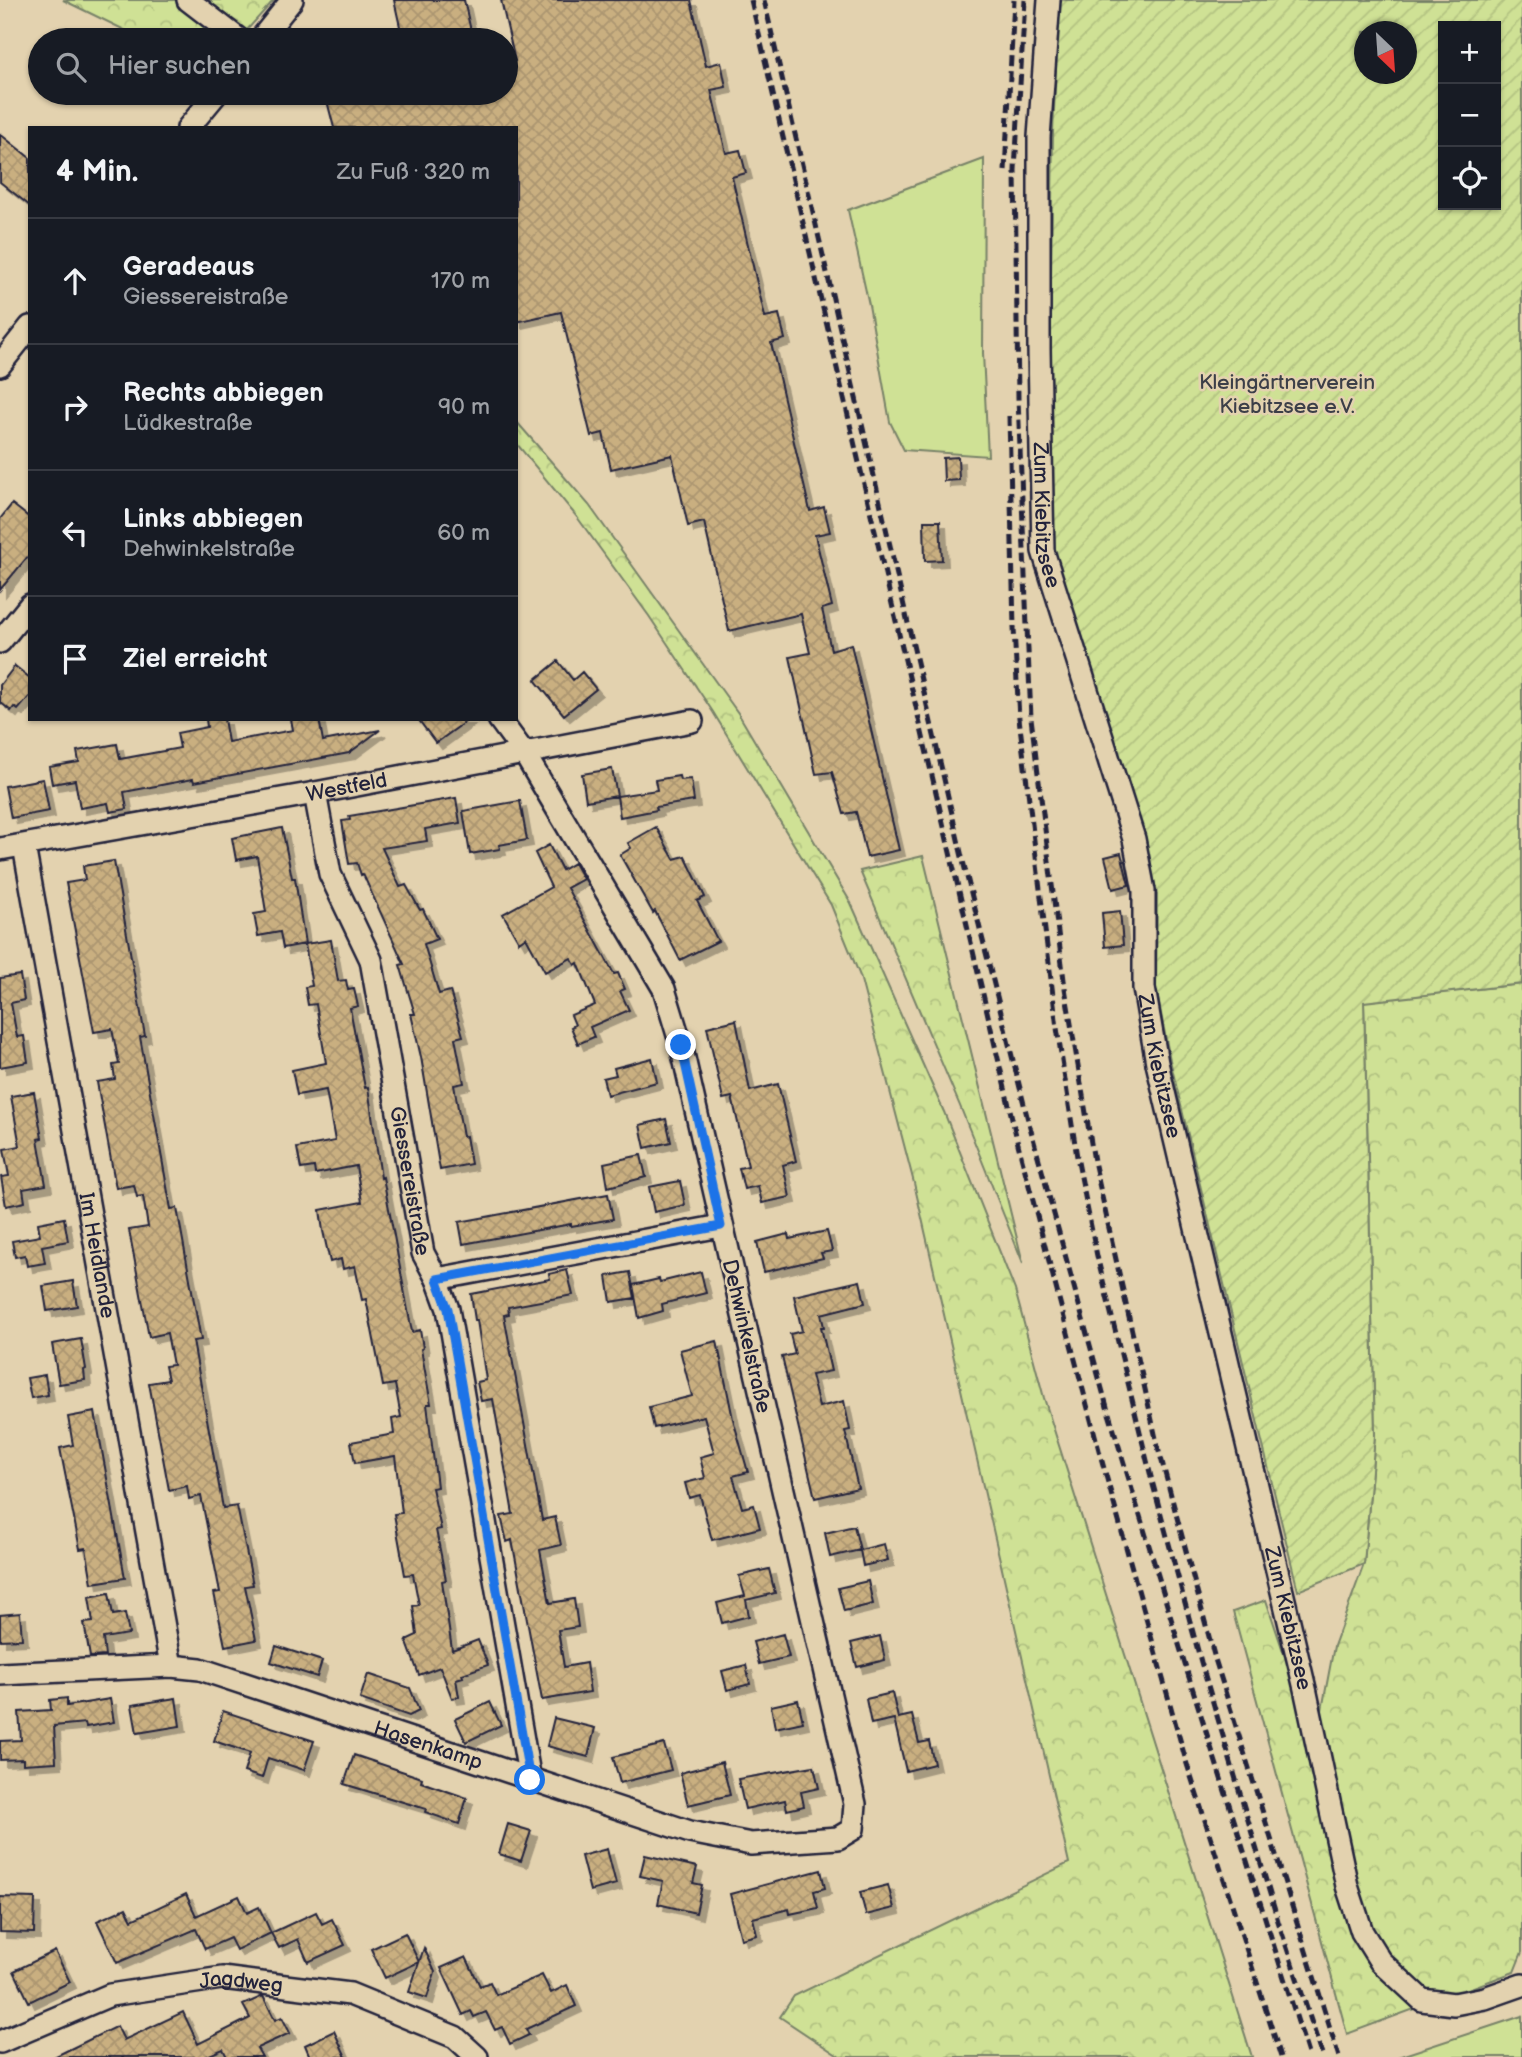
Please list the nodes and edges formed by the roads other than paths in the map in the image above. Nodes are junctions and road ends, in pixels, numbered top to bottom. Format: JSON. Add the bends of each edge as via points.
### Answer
{"nodes":[{"id":1,"x":188,"y":0,"type":"edge"},
{"id":2,"x":292,"y":0,"type":"edge"},
{"id":3,"x":1049,"y":0,"type":"edge"},
{"id":4,"x":224,"y":28,"type":"edge"},
{"id":5,"x":270,"y":28,"type":"edge"},
{"id":6,"x":207,"y":105,"type":"edge"},
{"id":7,"x":190,"y":126,"type":"edge"},
{"id":8,"x":28,"y":328,"type":"edge"},
{"id":9,"x":8,"y":338,"type":"edge"},
{"id":10,"x":0,"y":365,"type":"edge"},
{"id":11,"x":28,"y":607,"type":"edge"},
{"id":12,"x":0,"y":642,"type":"edge"},
{"id":13,"x":500,"y":721,"type":"edge"},
{"id":14,"x":692,"y":721,"type":"dead end"},
{"id":15,"x":524,"y":753,"type":"junction"},
{"id":16,"x":315,"y":793,"type":"junction"},
{"id":17,"x":24,"y":846,"type":"junction"},
{"id":18,"x":0,"y":849,"type":"edge"},
{"id":19,"x":721,"y":1226,"type":"junction"},
{"id":20,"x":437,"y":1279,"type":"junction"},
{"id":21,"x":171,"y":1665,"type":"junction"},
{"id":22,"x":0,"y":1674,"type":"edge"},
{"id":23,"x":530,"y":1780,"type":"junction"},
{"id":24,"x":853,"y":1829,"type":"joint"},
{"id":25,"x":1522,"y":1985,"type":"edge"},
{"id":26,"x":0,"y":2042,"type":"edge"},
{"id":27,"x":477,"y":2057,"type":"edge"}],
"edges":[{"from":1,"to":4,"type":"street"},
{"from":2,"to":5,"type":"street"},
{"from":3,"to":25,"type":"street","name":"Zum Kiebitzsee","via":[[1040,136],[1042,551],[1134,839],[1144,891],[1144,988],[1157,1063],[1347,1886],[1362,1932],[1380,1961],[1422,2000],[1454,2004]]},
{"from":6,"to":7,"type":"street"},
{"from":8,"to":9,"type":"street"},
{"from":9,"to":10,"type":"street"},
{"from":11,"to":12,"type":"street"},
{"from":13,"to":15,"type":"street","name":"Dehwinkelstraße"},
{"from":14,"to":15,"type":"street","name":"Westfeld"},
{"from":15,"to":16,"type":"street","name":"Westfeld"},
{"from":15,"to":19,"type":"street","name":"Dehwinkelstraße","via":[[664,989]]},
{"from":16,"to":17,"type":"street","name":"Westfeld"},
{"from":16,"to":20,"type":"street","name":"Giessereistraße","via":[[330,874],[371,960],[423,1253]]},
{"from":17,"to":18,"type":"street","name":"Westfeld"},
{"from":17,"to":21,"type":"street","name":"Im Heidlande"},
{"from":19,"to":20,"type":"street"},
{"from":19,"to":24,"type":"street","name":"Dehwinkelstraße","via":[[855,1804]]},
{"from":20,"to":23,"type":"street","name":"Giessereistraße","via":[[448,1309]]},
{"from":21,"to":22,"type":"street","name":"Hasenkamp"},
{"from":21,"to":23,"type":"street","name":"Hasenkamp","via":[[200,1669]]},
{"from":23,"to":24,"type":"street","name":"Hasenkamp","via":[[690,1832],[751,1844],[838,1838]]},
{"from":26,"to":27,"type":"street","name":"Jagdweg","via":[[110,1995],[222,1978],[350,1994],[454,2038]]}]}
